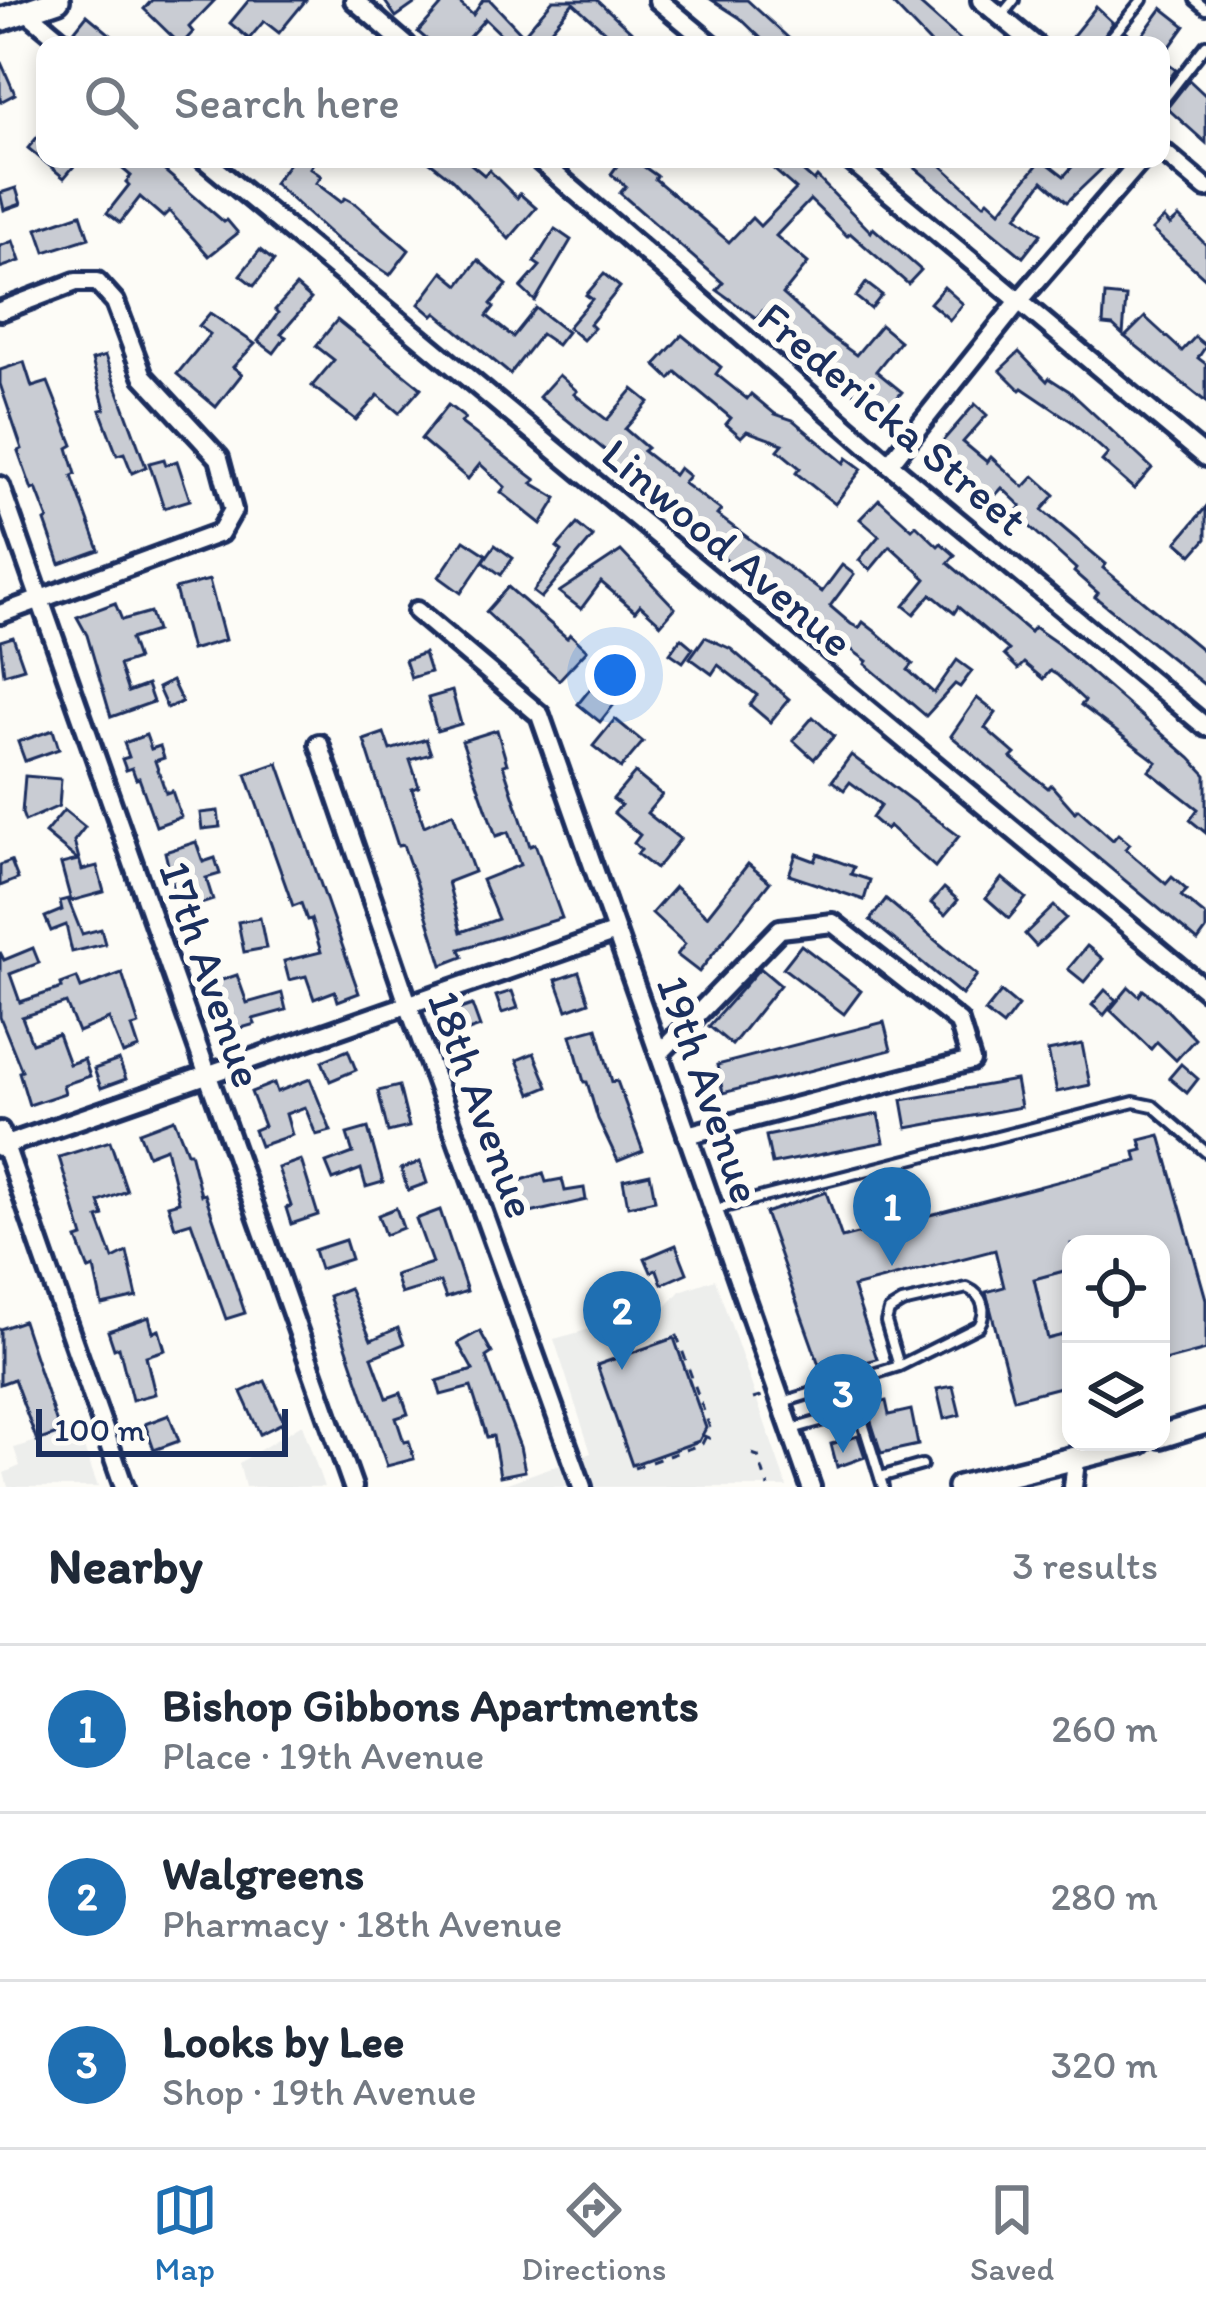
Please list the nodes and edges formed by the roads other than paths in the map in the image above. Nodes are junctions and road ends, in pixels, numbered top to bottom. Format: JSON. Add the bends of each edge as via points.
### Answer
{"nodes":[{"id":1,"x":58,"y":0,"type":"edge"},
{"id":2,"x":354,"y":0,"type":"edge"},
{"id":3,"x":658,"y":0,"type":"edge"},
{"id":4,"x":982,"y":0,"type":"edge"},
{"id":5,"x":1014,"y":0,"type":"edge"},
{"id":6,"x":1142,"y":0,"type":"edge"},
{"id":7,"x":1195,"y":0,"type":"edge"},
{"id":8,"x":1206,"y":10,"type":"edge"},
{"id":9,"x":26,"y":11,"type":"junction"},
{"id":10,"x":1001,"y":16,"type":"junction"},
{"id":11,"x":0,"y":20,"type":"edge"},
{"id":12,"x":56,"y":36,"type":"edge"},
{"id":13,"x":396,"y":36,"type":"edge"},
{"id":14,"x":701,"y":36,"type":"edge"},
{"id":15,"x":1024,"y":36,"type":"edge"},
{"id":16,"x":1112,"y":36,"type":"edge"},
{"id":17,"x":1206,"y":45,"type":"edge"},
{"id":18,"x":1170,"y":91,"type":"edge"},
{"id":19,"x":1170,"y":158,"type":"edge"},
{"id":20,"x":216,"y":168,"type":"edge"},
{"id":21,"x":548,"y":168,"type":"edge"},
{"id":22,"x":860,"y":168,"type":"edge"},
{"id":23,"x":1134,"y":168,"type":"edge"},
{"id":24,"x":1206,"y":188,"type":"edge"},
{"id":25,"x":1019,"y":301,"type":"junction"},
{"id":26,"x":0,"y":311,"type":"edge"},
{"id":27,"x":1206,"y":457,"type":"edge"},
{"id":28,"x":889,"y":464,"type":"junction"},
{"id":29,"x":0,"y":486,"type":"edge"},
{"id":30,"x":41,"y":600,"type":"junction"},
{"id":31,"x":417,"y":611,"type":"dead end"},
{"id":32,"x":0,"y":614,"type":"edge"},
{"id":33,"x":1206,"y":727,"type":"edge"},
{"id":34,"x":319,"y":744,"type":"dead end"},
{"id":35,"x":616,"y":932,"type":"junction"},
{"id":36,"x":1206,"y":990,"type":"edge"},
{"id":37,"x":408,"y":1004,"type":"junction"},
{"id":38,"x":659,"y":1054,"type":"junction"},
{"id":39,"x":208,"y":1072,"type":"junction"},
{"id":40,"x":688,"y":1135,"type":"junction"},
{"id":41,"x":2,"y":1141,"type":"edge"},
{"id":42,"x":1206,"y":1152,"type":"edge"},
{"id":43,"x":714,"y":1209,"type":"junction"},
{"id":44,"x":899,"y":1366,"type":"junction"},
{"id":45,"x":782,"y":1402,"type":"junction"},
{"id":46,"x":1206,"y":1422,"type":"edge"},
{"id":47,"x":791,"y":1430,"type":"junction"},
{"id":48,"x":1170,"y":1433,"type":"edge"},
{"id":49,"x":1110,"y":1451,"type":"edge"},
{"id":50,"x":1076,"y":1461,"type":"junction"},
{"id":51,"x":922,"y":1465,"type":"dead end"},
{"id":52,"x":881,"y":1482,"type":"edge"},
{"id":53,"x":124,"y":1487,"type":"edge"},
{"id":54,"x":353,"y":1487,"type":"edge"},
{"id":55,"x":582,"y":1487,"type":"edge"},
{"id":56,"x":811,"y":1487,"type":"edge"},
{"id":57,"x":958,"y":1487,"type":"edge"},
{"id":58,"x":1073,"y":1487,"type":"edge"}],
"edges":[{"from":1,"to":9,"type":"street"},
{"from":2,"to":13,"type":"street"},
{"from":3,"to":14,"type":"street"},
{"from":4,"to":10,"type":"street"},
{"from":5,"to":10,"type":"lane"},
{"from":6,"to":16,"type":"lane"},
{"from":7,"to":8,"type":"lane"},
{"from":9,"to":11,"type":"street"},
{"from":9,"to":12,"type":"street"},
{"from":10,"to":15,"type":"street"},
{"from":17,"to":18,"type":"lane"},
{"from":19,"to":24,"type":"street"},
{"from":20,"to":36,"type":"street","name":"Linwood Avenue"},
{"from":21,"to":28,"type":"street","name":"Fredericka Street"},
{"from":22,"to":25,"type":"street"},
{"from":23,"to":25,"type":"street"},
{"from":25,"to":27,"type":"street"},
{"from":25,"to":28,"type":"street"},
{"from":26,"to":30,"type":"street","via":[[76,281],[97,282],[116,302],[143,376],[219,458],[232,510],[220,533]]},
{"from":28,"to":33,"type":"street","name":"Fredericka Street"},
{"from":29,"to":30,"type":"street","name":"17th Avenue"},
{"from":30,"to":32,"type":"street"},
{"from":30,"to":39,"type":"street","name":"17th Avenue"},
{"from":31,"to":35,"type":"street","name":"19th Avenue","via":[[540,715]]},
{"from":34,"to":37,"type":"street","name":"18th Avenue"},
{"from":35,"to":37,"type":"street"},
{"from":35,"to":38,"type":"street","name":"19th Avenue"},
{"from":37,"to":39,"type":"street"},
{"from":37,"to":55,"type":"street","name":"18th Avenue"},
{"from":38,"to":40,"type":"street","name":"19th Avenue"},
{"from":38,"to":40,"type":"street","via":[[779,929],[833,923],[958,1022],[970,1061]]},
{"from":39,"to":41,"type":"street"},
{"from":39,"to":54,"type":"street","name":"17th Avenue"},
{"from":40,"to":43,"type":"street","name":"19th Avenue"},
{"from":41,"to":53,"type":"street"},
{"from":42,"to":43,"type":"lane","via":[[1153,1106],[1134,1102]]},
{"from":43,"to":45,"type":"street","name":"19th Avenue"},
{"from":44,"to":44,"type":"lane","via":[[979,1326],[983,1303],[976,1292],[889,1311]]},
{"from":44,"to":45,"type":"lane"},
{"from":45,"to":47,"type":"street","name":"19th Avenue"},
{"from":46,"to":48,"type":"street"},
{"from":47,"to":52,"type":"lane","via":[[859,1410]]},
{"from":47,"to":56,"type":"street","name":"19th Avenue"},
{"from":49,"to":50,"type":"street"},
{"from":50,"to":57,"type":"street"},
{"from":50,"to":58,"type":"street"},
{"from":51,"to":52,"type":"lane"}]}
